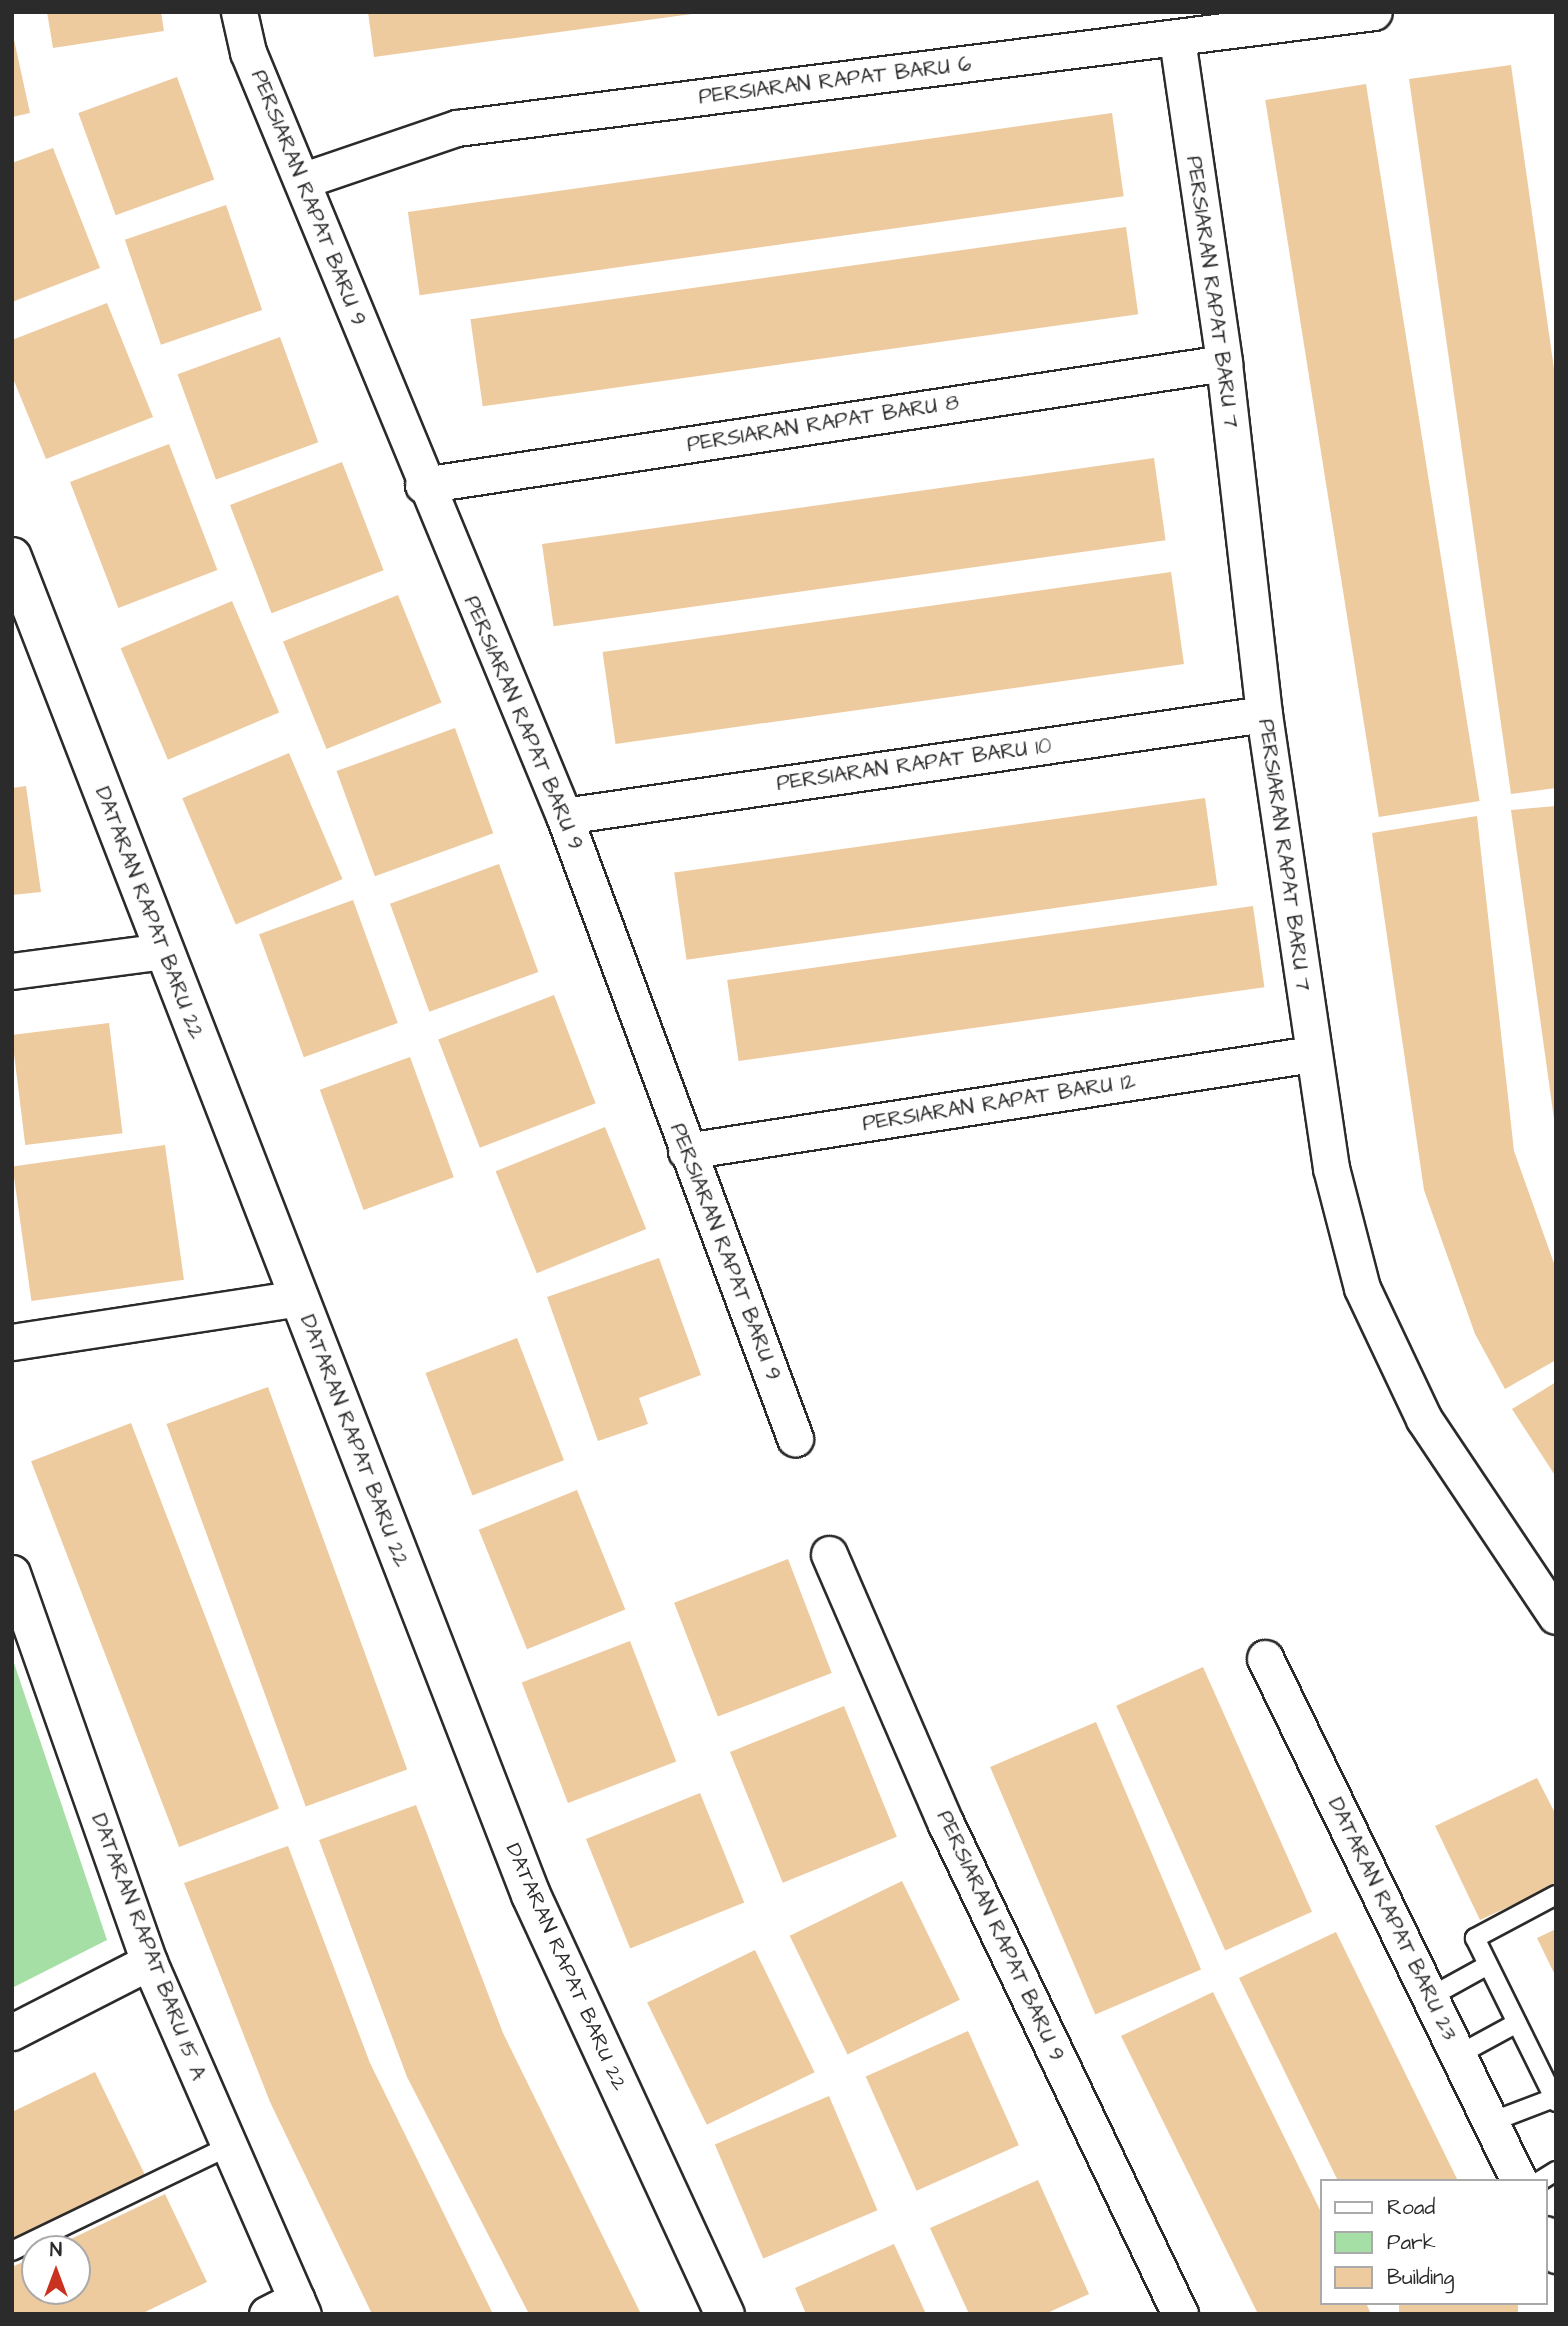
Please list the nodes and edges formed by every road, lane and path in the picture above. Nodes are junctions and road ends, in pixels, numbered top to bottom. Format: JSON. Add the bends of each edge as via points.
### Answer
{"nodes":[{"id":1,"x":239,"y":12,"type":"edge"},
{"id":2,"x":1374,"y":12,"type":"edge"},
{"id":3,"x":1177,"y":39,"type":"junction"},
{"id":4,"x":304,"y":180,"type":"junction"},
{"id":5,"x":1224,"y":363,"type":"junction"},
{"id":6,"x":423,"y":485,"type":"junction"},
{"id":7,"x":12,"y":556,"type":"edge"},
{"id":8,"x":19,"y":594,"type":"edge"},
{"id":9,"x":1264,"y":714,"type":"junction"},
{"id":10,"x":564,"y":816,"type":"junction"},
{"id":11,"x":163,"y":951,"type":"junction"},
{"id":12,"x":12,"y":971,"type":"edge"},
{"id":13,"x":1312,"y":1054,"type":"junction"},
{"id":14,"x":686,"y":1151,"type":"junction"},
{"id":15,"x":298,"y":1298,"type":"junction"},
{"id":16,"x":12,"y":1342,"type":"edge"},
{"id":17,"x":795,"y":1438,"type":"dead end"},
{"id":18,"x":829,"y":1554,"type":"dead end"},
{"id":19,"x":12,"y":1573,"type":"edge"},
{"id":20,"x":1556,"y":1616,"type":"edge"},
{"id":21,"x":1265,"y":1658,"type":"dead end"},
{"id":22,"x":1556,"y":1895,"type":"edge"},
{"id":23,"x":149,"y":1962,"type":"junction"},
{"id":24,"x":1488,"y":1965,"type":"junction"},
{"id":25,"x":1430,"y":1997,"type":"junction"},
{"id":26,"x":1517,"y":2023,"type":"junction"},
{"id":27,"x":12,"y":2032,"type":"edge"},
{"id":28,"x":1458,"y":2055,"type":"junction"},
{"id":29,"x":1555,"y":2100,"type":"edge"},
{"id":30,"x":1491,"y":2122,"type":"junction"},
{"id":31,"x":227,"y":2147,"type":"junction"},
{"id":32,"x":1518,"y":2179,"type":"edge"},
{"id":33,"x":1547,"y":2238,"type":"edge"},
{"id":34,"x":12,"y":2251,"type":"edge"},
{"id":35,"x":1556,"y":2255,"type":"edge"},
{"id":36,"x":289,"y":2309,"type":"edge"},
{"id":37,"x":725,"y":2314,"type":"edge"},
{"id":38,"x":1180,"y":2314,"type":"edge"}],
"edges":[{"from":1,"to":4,"type":"street","name":"PERSIARAN RAPAT BARU 9","via":[[248,52]]},
{"from":2,"to":3,"type":"street","name":"PERSIARAN RAPAT BARU 6"},
{"from":3,"to":4,"type":"street","name":"PERSIARAN RAPAT BARU 6","via":[[457,128]]},
{"from":3,"to":5,"type":"street","name":"PERSIARAN RAPAT BARU 7"},
{"from":4,"to":6,"type":"street","name":"PERSIARAN RAPAT BARU 9"},
{"from":5,"to":6,"type":"street","name":"PERSIARAN RAPAT BARU 8"},
{"from":5,"to":9,"type":"street","name":"PERSIARAN RAPAT BARU 7"},
{"from":6,"to":10,"type":"street","name":"PERSIARAN RAPAT BARU 9"},
{"from":7,"to":8,"type":"street","name":"DATARAN RAPAT BARU 22"},
{"from":8,"to":11,"type":"street","name":"DATARAN RAPAT BARU 22"},
{"from":9,"to":10,"type":"street","name":"PERSIARAN RAPAT BARU 10"},
{"from":9,"to":13,"type":"street","name":"PERSIARAN RAPAT BARU 7"},
{"from":10,"to":14,"type":"street","name":"PERSIARAN RAPAT BARU 9"},
{"from":11,"to":12,"type":"street"},
{"from":11,"to":15,"type":"street","name":"DATARAN RAPAT BARU 22"},
{"from":13,"to":14,"type":"street","name":"PERSIARAN RAPAT BARU 12"},
{"from":13,"to":20,"type":"street","name":"PERSIARAN RAPAT BARU 7","via":[[1331,1168],[1362,1288],[1424,1419]]},
{"from":14,"to":17,"type":"street","name":"PERSIARAN RAPAT BARU 9"},
{"from":15,"to":16,"type":"street"},
{"from":15,"to":37,"type":"street","name":"DATARAN RAPAT BARU 22","via":[[531,1895]]},
{"from":18,"to":38,"type":"street","name":"PERSIARAN RAPAT BARU 9","via":[[946,1824]]},
{"from":19,"to":23,"type":"street","name":"DATARAN RAPAT BARU 15 A"},
{"from":21,"to":25,"type":"street","name":"DATARAN RAPAT BARU 23"},
{"from":22,"to":24,"type":"lane","via":[[1475,1938]]},
{"from":23,"to":27,"type":"street"},
{"from":23,"to":31,"type":"street","name":"DATARAN RAPAT BARU 15 A"},
{"from":24,"to":25,"type":"lane"},
{"from":24,"to":26,"type":"lane"},
{"from":25,"to":28,"type":"street","name":"DATARAN RAPAT BARU 23"},
{"from":26,"to":28,"type":"lane"},
{"from":26,"to":29,"type":"lane"},
{"from":28,"to":30,"type":"street","name":"DATARAN RAPAT BARU 23"},
{"from":29,"to":30,"type":"lane"},
{"from":30,"to":32,"type":"street","name":"DATARAN RAPAT BARU 23"},
{"from":31,"to":34,"type":"lane"},
{"from":31,"to":36,"type":"street","name":"DATARAN RAPAT BARU 15 A"},
{"from":33,"to":35,"type":"street"}]}
